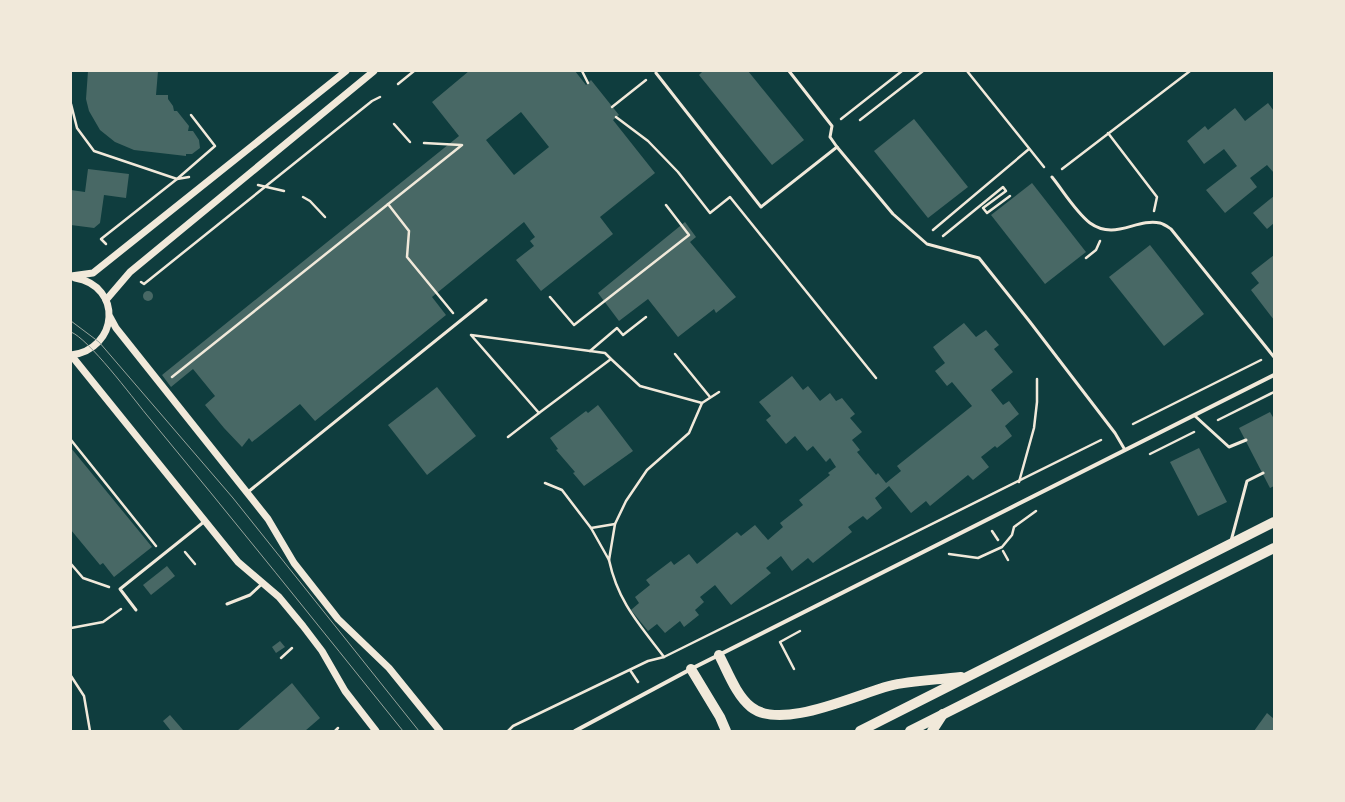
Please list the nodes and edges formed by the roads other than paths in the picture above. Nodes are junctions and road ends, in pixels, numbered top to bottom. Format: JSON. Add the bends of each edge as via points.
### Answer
{"nodes":[{"id":1,"x":346,"y":71,"type":"edge"},
{"id":2,"x":374,"y":71,"type":"edge"},
{"id":3,"x":788,"y":71,"type":"edge"},
{"id":4,"x":656,"y":73,"type":"dead end"},
{"id":5,"x":837,"y":147,"type":"junction"},
{"id":6,"x":1052,"y":177,"type":"road end"},
{"id":7,"x":71,"y":277,"type":"edge"},
{"id":8,"x":106,"y":300,"type":"junction"},
{"id":9,"x":486,"y":300,"type":"dead end"},
{"id":10,"x":110,"y":317,"type":"junction"},
{"id":11,"x":71,"y":355,"type":"edge"},
{"id":12,"x":1273,"y":355,"type":"edge"},
{"id":13,"x":1274,"y":375,"type":"edge"},
{"id":14,"x":1195,"y":416,"type":"junction"},
{"id":15,"x":1246,"y":440,"type":"dead end"},
{"id":16,"x":1125,"y":450,"type":"junction"},
{"id":17,"x":1263,"y":474,"type":"dead end"},
{"id":18,"x":248,"y":492,"type":"junction"},
{"id":19,"x":205,"y":521,"type":"junction"},
{"id":20,"x":1274,"y":522,"type":"edge"},
{"id":21,"x":1230,"y":545,"type":"junction"},
{"id":22,"x":1274,"y":548,"type":"edge"},
{"id":23,"x":263,"y":582,"type":"junction"},
{"id":24,"x":227,"y":604,"type":"dead end"},
{"id":25,"x":136,"y":610,"type":"dead end"},
{"id":26,"x":719,"y":655,"type":"junction"},
{"id":27,"x":691,"y":669,"type":"junction"},
{"id":28,"x":969,"y":676,"type":"junction"},
{"id":29,"x":943,"y":714,"type":"junction"},
{"id":30,"x":373,"y":730,"type":"edge"},
{"id":31,"x":440,"y":731,"type":"edge"},
{"id":32,"x":575,"y":731,"type":"edge"},
{"id":33,"x":726,"y":731,"type":"edge"},
{"id":34,"x":860,"y":731,"type":"edge"},
{"id":35,"x":910,"y":731,"type":"edge"},
{"id":36,"x":932,"y":731,"type":"edge"}],
"edges":[{"from":1,"to":7,"type":"street","via":[[93,273]]},
{"from":2,"to":8,"type":"street","via":[[130,272]]},
{"from":3,"to":5,"type":"lane","via":[[832,126],[830,137]]},
{"from":4,"to":5,"type":"lane","via":[[761,207]]},
{"from":5,"to":16,"type":"lane","via":[[893,214],[927,244],[979,258]]},
{"from":6,"to":12,"type":"lane","via":[[1080,213],[1091,223],[1104,229],[1117,230],[1150,223],[1161,223],[1171,229]]},
{"from":7,"to":8,"type":"street","via":[[84,280],[97,288]]},
{"from":8,"to":10,"type":"street"},
{"from":9,"to":18,"type":"lane"},
{"from":10,"to":11,"type":"street","via":[[105,334],[99,342],[86,351]]},
{"from":10,"to":18,"type":"street","via":[[116,328]]},
{"from":11,"to":19,"type":"street"},
{"from":13,"to":14,"type":"street"},
{"from":14,"to":15,"type":"lane","via":[[1229,447]]},
{"from":14,"to":16,"type":"street"},
{"from":16,"to":26,"type":"street"},
{"from":17,"to":21,"type":"lane","via":[[1247,481]]},
{"from":18,"to":31,"type":"street","via":[[268,518],[294,563],[338,619],[389,668]]},
{"from":19,"to":23,"type":"street","via":[[238,562]]},
{"from":19,"to":25,"type":"lane","via":[[120,589]]},
{"from":20,"to":21,"type":"main road"},
{"from":21,"to":28,"type":"main road"},
{"from":22,"to":29,"type":"main road"},
{"from":23,"to":24,"type":"lane","via":[[250,595]]},
{"from":23,"to":30,"type":"street","via":[[279,597],[322,651],[345,691]]},
{"from":26,"to":27,"type":"street"},
{"from":26,"to":28,"type":"main road","via":[[740,694],[751,707],[764,714],[778,716],[800,714],[890,686]]},
{"from":27,"to":32,"type":"street"},
{"from":27,"to":33,"type":"main road"},
{"from":28,"to":34,"type":"main road"},
{"from":29,"to":35,"type":"main road"},
{"from":29,"to":36,"type":"main road"}]}
